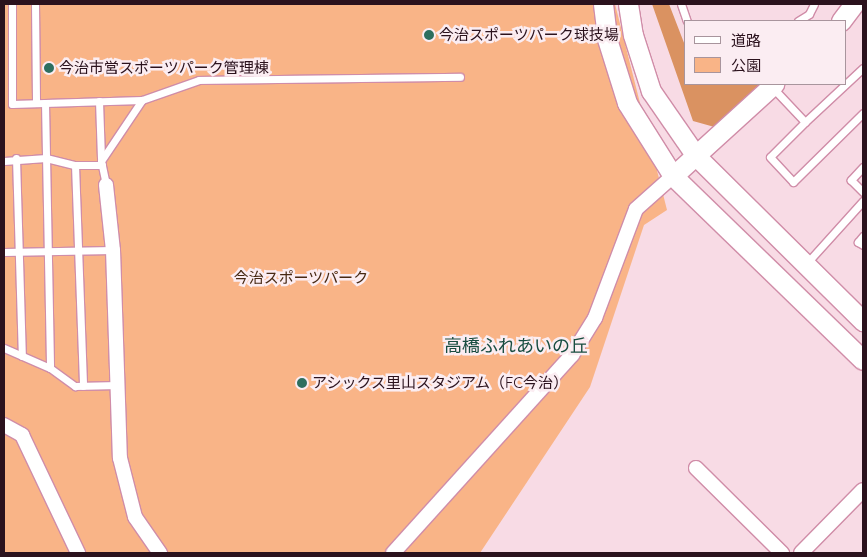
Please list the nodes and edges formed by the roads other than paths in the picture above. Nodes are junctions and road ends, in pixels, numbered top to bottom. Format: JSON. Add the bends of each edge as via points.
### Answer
{"nodes":[{"id":1,"x":12,"y":4,"type":"edge"},
{"id":2,"x":35,"y":4,"type":"edge"},
{"id":3,"x":603,"y":4,"type":"edge"},
{"id":4,"x":628,"y":4,"type":"edge"},
{"id":5,"x":681,"y":4,"type":"edge"},
{"id":6,"x":814,"y":4,"type":"edge"},
{"id":7,"x":854,"y":4,"type":"edge"},
{"id":8,"x":687,"y":20,"type":"edge"},
{"id":9,"x":800,"y":20,"type":"edge"},
{"id":10,"x":842,"y":20,"type":"edge"},
{"id":11,"x":863,"y":68,"type":"edge"},
{"id":12,"x":460,"y":77,"type":"dead end"},
{"id":13,"x":847,"y":83,"type":"edge"},
{"id":14,"x":773,"y":85,"type":"edge"},
{"id":15,"x":845,"y":85,"type":"edge"},
{"id":16,"x":142,"y":100,"type":"junction"},
{"id":17,"x":99,"y":101,"type":"junction"},
{"id":18,"x":36,"y":103,"type":"junction"},
{"id":19,"x":45,"y":103,"type":"junction"},
{"id":20,"x":863,"y":113,"type":"edge"},
{"id":21,"x":805,"y":122,"type":"junction"},
{"id":22,"x":696,"y":156,"type":"junction"},
{"id":23,"x":16,"y":158,"type":"junction"},
{"id":24,"x":46,"y":158,"type":"junction"},
{"id":25,"x":4,"y":161,"type":"edge"},
{"id":26,"x":101,"y":163,"type":"junction"},
{"id":27,"x":75,"y":165,"type":"junction"},
{"id":28,"x":863,"y":167,"type":"edge"},
{"id":29,"x":673,"y":176,"type":"junction"},
{"id":30,"x":106,"y":185,"type":"joint"},
{"id":31,"x":863,"y":192,"type":"edge"},
{"id":32,"x":863,"y":201,"type":"edge"},
{"id":33,"x":863,"y":236,"type":"edge"},
{"id":34,"x":863,"y":245,"type":"edge"},
{"id":35,"x":112,"y":250,"type":"junction"},
{"id":36,"x":78,"y":251,"type":"junction"},
{"id":37,"x":4,"y":252,"type":"edge"},
{"id":38,"x":19,"y":252,"type":"junction"},
{"id":39,"x":48,"y":252,"type":"junction"},
{"id":40,"x":806,"y":264,"type":"junction"},
{"id":41,"x":863,"y":321,"type":"edge"},
{"id":42,"x":4,"y":348,"type":"edge"},
{"id":43,"x":22,"y":356,"type":"junction"},
{"id":44,"x":863,"y":360,"type":"edge"},
{"id":45,"x":50,"y":368,"type":"junction"},
{"id":46,"x":118,"y":385,"type":"junction"},
{"id":47,"x":83,"y":386,"type":"junction"},
{"id":48,"x":5,"y":423,"type":"edge"},
{"id":49,"x":696,"y":468,"type":"dead end"},
{"id":50,"x":863,"y":490,"type":"edge"},
{"id":51,"x":78,"y":553,"type":"edge"},
{"id":52,"x":160,"y":553,"type":"edge"},
{"id":53,"x":393,"y":553,"type":"edge"},
{"id":54,"x":782,"y":553,"type":"edge"},
{"id":55,"x":801,"y":553,"type":"edge"}],
"edges":[{"from":1,"to":18,"type":"lane","via":[[12,104]]},
{"from":2,"to":18,"type":"lane"},
{"from":3,"to":29,"type":"street","via":[[607,39],[627,103]]},
{"from":4,"to":22,"type":"street","via":[[633,35],[651,91]]},
{"from":5,"to":8,"type":"lane"},
{"from":6,"to":9,"type":"lane","via":[[809,14]]},
{"from":7,"to":10,"type":"street"},
{"from":11,"to":13,"type":"lane"},
{"from":12,"to":16,"type":"lane","via":[[199,80]]},
{"from":14,"to":21,"type":"lane"},
{"from":14,"to":22,"type":"street"},
{"from":15,"to":21,"type":"lane"},
{"from":16,"to":17,"type":"lane"},
{"from":16,"to":26,"type":"lane"},
{"from":17,"to":19,"type":"lane"},
{"from":17,"to":26,"type":"lane"},
{"from":18,"to":19,"type":"lane"},
{"from":19,"to":24,"type":"lane"},
{"from":20,"to":21,"type":"lane","via":[[793,182],[770,157]]},
{"from":22,"to":29,"type":"street"},
{"from":22,"to":40,"type":"street"},
{"from":23,"to":24,"type":"lane"},
{"from":23,"to":25,"type":"lane"},
{"from":23,"to":38,"type":"lane"},
{"from":24,"to":27,"type":"lane"},
{"from":24,"to":39,"type":"lane"},
{"from":26,"to":27,"type":"lane"},
{"from":26,"to":30,"type":"lane"},
{"from":27,"to":36,"type":"lane"},
{"from":28,"to":31,"type":"lane","via":[[851,180]]},
{"from":29,"to":44,"type":"street"},
{"from":29,"to":53,"type":"street","via":[[636,209],[595,318],[572,355]]},
{"from":30,"to":35,"type":"street"},
{"from":32,"to":40,"type":"lane"},
{"from":33,"to":34,"type":"lane","via":[[858,242]]},
{"from":35,"to":36,"type":"lane"},
{"from":35,"to":46,"type":"street"},
{"from":36,"to":39,"type":"lane"},
{"from":36,"to":47,"type":"lane"},
{"from":37,"to":38,"type":"lane"},
{"from":38,"to":39,"type":"lane"},
{"from":38,"to":43,"type":"lane"},
{"from":39,"to":45,"type":"lane"},
{"from":40,"to":41,"type":"street"},
{"from":42,"to":43,"type":"lane"},
{"from":43,"to":45,"type":"lane"},
{"from":45,"to":47,"type":"lane","via":[[75,386]]},
{"from":46,"to":47,"type":"lane"},
{"from":46,"to":52,"type":"street","via":[[120,458],[127,495],[139,526]]},
{"from":48,"to":51,"type":"street","via":[[22,434]]},
{"from":49,"to":54,"type":"street"},
{"from":50,"to":55,"type":"street"}]}
